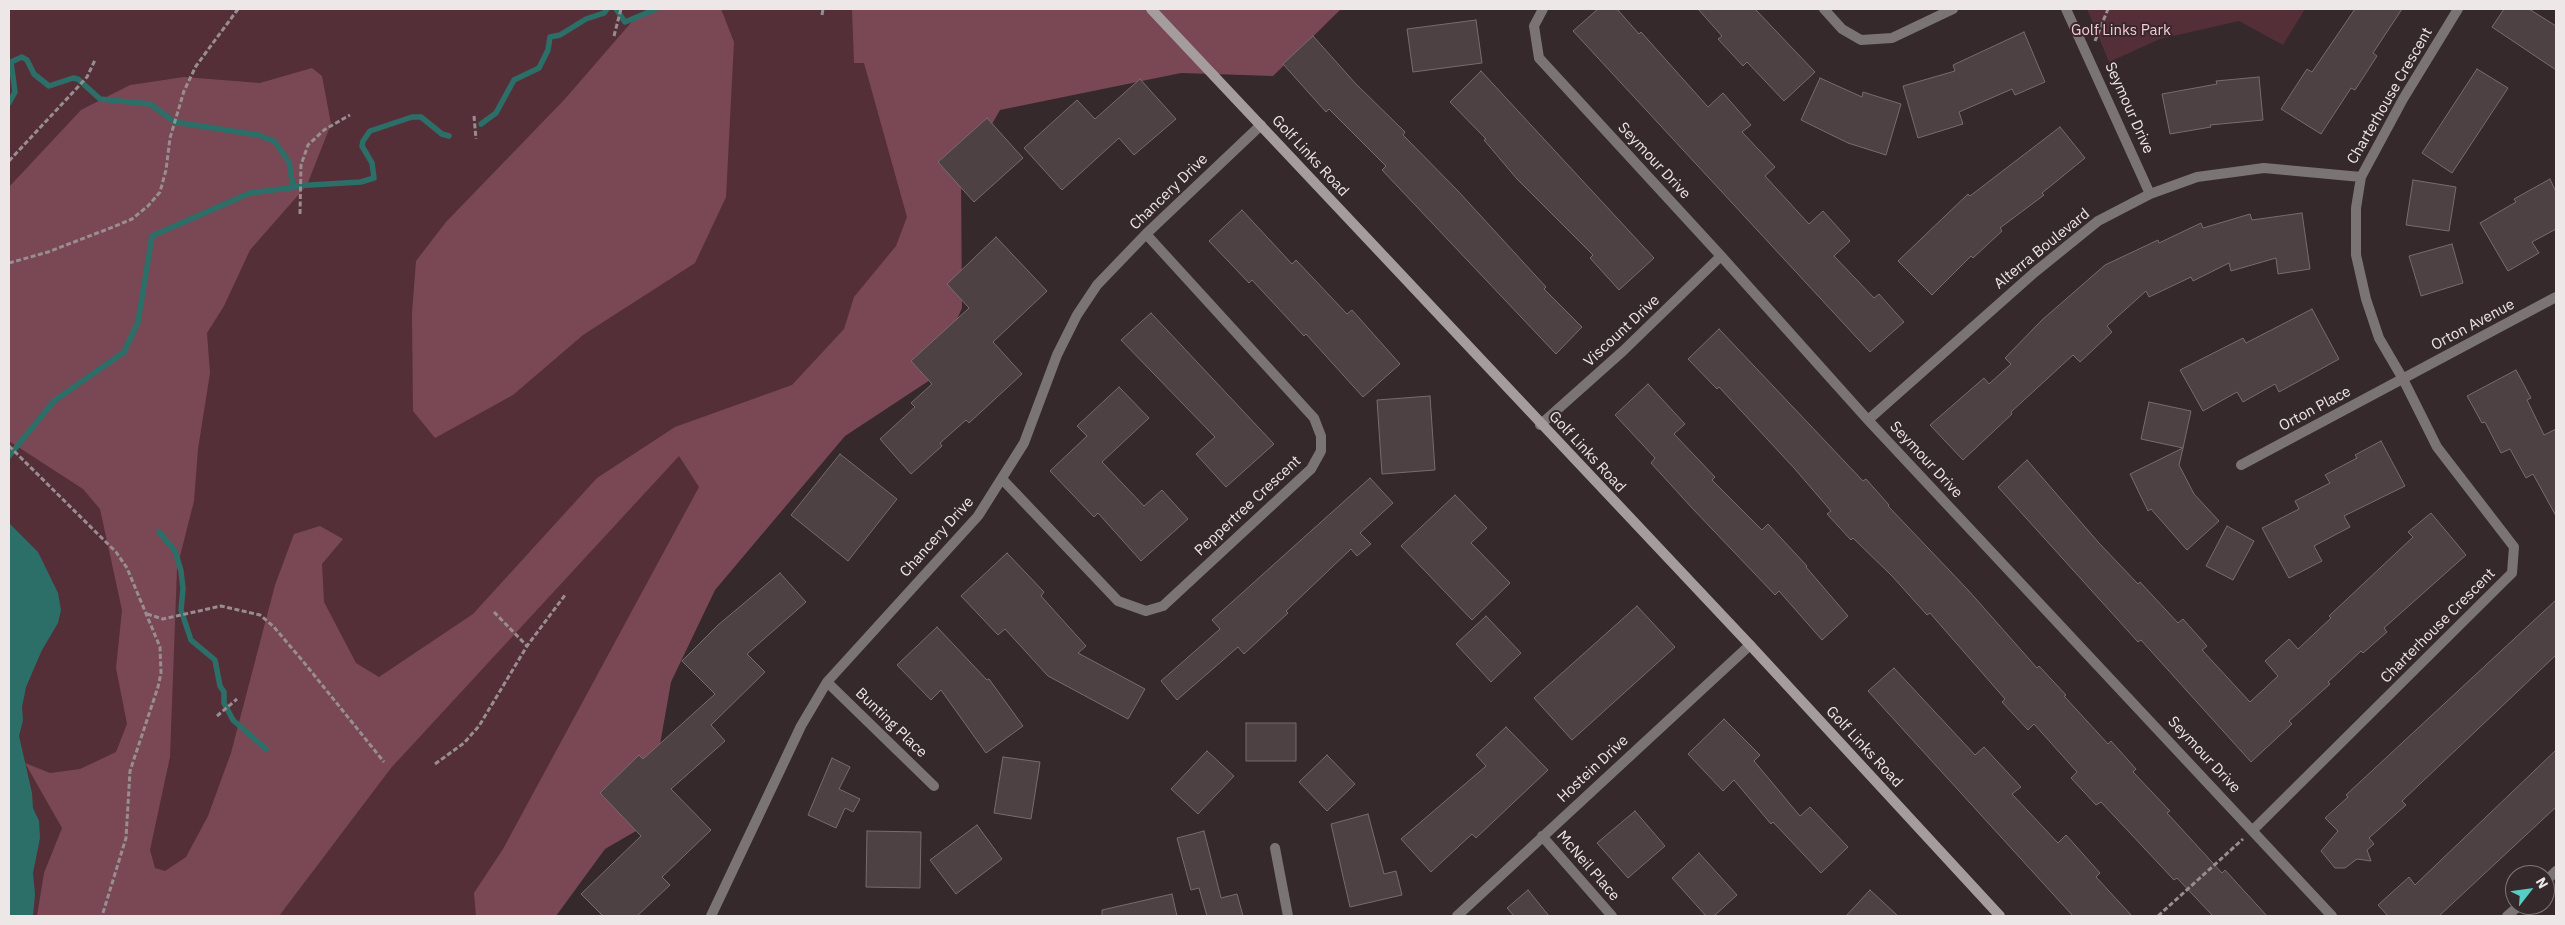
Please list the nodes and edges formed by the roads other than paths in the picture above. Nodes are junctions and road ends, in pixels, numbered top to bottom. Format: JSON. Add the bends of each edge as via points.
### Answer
{"nodes":[{"id":1,"x":1152,"y":9,"type":"edge"},
{"id":2,"x":1543,"y":9,"type":"edge"},
{"id":3,"x":1824,"y":9,"type":"edge"},
{"id":4,"x":1953,"y":9,"type":"edge"},
{"id":5,"x":2066,"y":9,"type":"edge"},
{"id":6,"x":2458,"y":9,"type":"edge"},
{"id":7,"x":1261,"y":125,"type":"junction"},
{"id":8,"x":2361,"y":177,"type":"junction"},
{"id":9,"x":2150,"y":194,"type":"junction"},
{"id":10,"x":1146,"y":234,"type":"junction"},
{"id":11,"x":1722,"y":256,"type":"junction"},
{"id":12,"x":2556,"y":297,"type":"edge"},
{"id":13,"x":2403,"y":379,"type":"junction"},
{"id":14,"x":1868,"y":420,"type":"junction"},
{"id":15,"x":1540,"y":425,"type":"junction"},
{"id":16,"x":2240,"y":465,"type":"dead end"},
{"id":17,"x":1003,"y":480,"type":"junction"},
{"id":18,"x":1750,"y":645,"type":"junction"},
{"id":19,"x":827,"y":682,"type":"junction"},
{"id":20,"x":934,"y":786,"type":"dead end"},
{"id":21,"x":2253,"y":830,"type":"junction"},
{"id":22,"x":1542,"y":836,"type":"junction"},
{"id":23,"x":1275,"y":848,"type":"dead end"},
{"id":24,"x":711,"y":916,"type":"edge"},
{"id":25,"x":1288,"y":916,"type":"edge"},
{"id":26,"x":1457,"y":916,"type":"edge"},
{"id":27,"x":1612,"y":916,"type":"edge"},
{"id":28,"x":2000,"y":916,"type":"edge"},
{"id":29,"x":2332,"y":916,"type":"edge"}],
"edges":[{"from":1,"to":7,"type":"main road","name":"Golf Links Road"},
{"from":2,"to":11,"type":"street","name":"Seymour Drive","via":[[1534,26],[1539,58]]},
{"from":3,"to":4,"type":"street","via":[[1842,29],[1862,40],[1892,38]]},
{"from":5,"to":9,"type":"street","name":"Seymour Drive"},
{"from":6,"to":8,"type":"street","name":"Charterhouse Crescent","via":[[2402,99]]},
{"from":7,"to":10,"type":"street","name":"Chancery Drive"},
{"from":7,"to":15,"type":"main road","name":"Golf Links Road"},
{"from":8,"to":9,"type":"street","name":"Alterra Boulevard","via":[[2264,168],[2197,177]]},
{"from":8,"to":13,"type":"street","name":"Charterhouse Crescent","via":[[2356,208],[2356,255],[2379,338]]},
{"from":9,"to":14,"type":"street","name":"Alterra Boulevard","via":[[2098,221],[2035,272]]},
{"from":10,"to":17,"type":"street","name":"Chancery Drive","via":[[1097,285],[1077,315],[1057,355],[1024,443]]},
{"from":10,"to":17,"type":"street","name":"Peppertree Crescent","via":[[1314,418],[1321,436],[1321,451],[1311,469],[1163,606],[1146,611],[1118,601]]},
{"from":11,"to":14,"type":"street","name":"Seymour Drive"},
{"from":11,"to":15,"type":"street","name":"Viscount Drive"},
{"from":12,"to":13,"type":"street","name":"Orton Avenue"},
{"from":13,"to":16,"type":"street","name":"Orton Place"},
{"from":13,"to":21,"type":"street","name":"Charterhouse Crescent","via":[[2436,447],[2514,547],[2512,573]]},
{"from":14,"to":21,"type":"street","name":"Seymour Drive"},
{"from":15,"to":18,"type":"main road","name":"Golf Links Road"},
{"from":17,"to":19,"type":"street","name":"Chancery Drive","via":[[978,516]]},
{"from":18,"to":22,"type":"street","name":"Hostein Drive"},
{"from":18,"to":28,"type":"main road","name":"Golf Links Road"},
{"from":19,"to":20,"type":"street","name":"Bunting Place"},
{"from":19,"to":24,"type":"street","name":"Chancery Drive","via":[[801,726]]},
{"from":21,"to":29,"type":"street","name":"Seymour Drive"},
{"from":22,"to":26,"type":"street","name":"Hostein Drive"},
{"from":22,"to":27,"type":"street","name":"McNeil Place"},
{"from":23,"to":25,"type":"street"}]}
